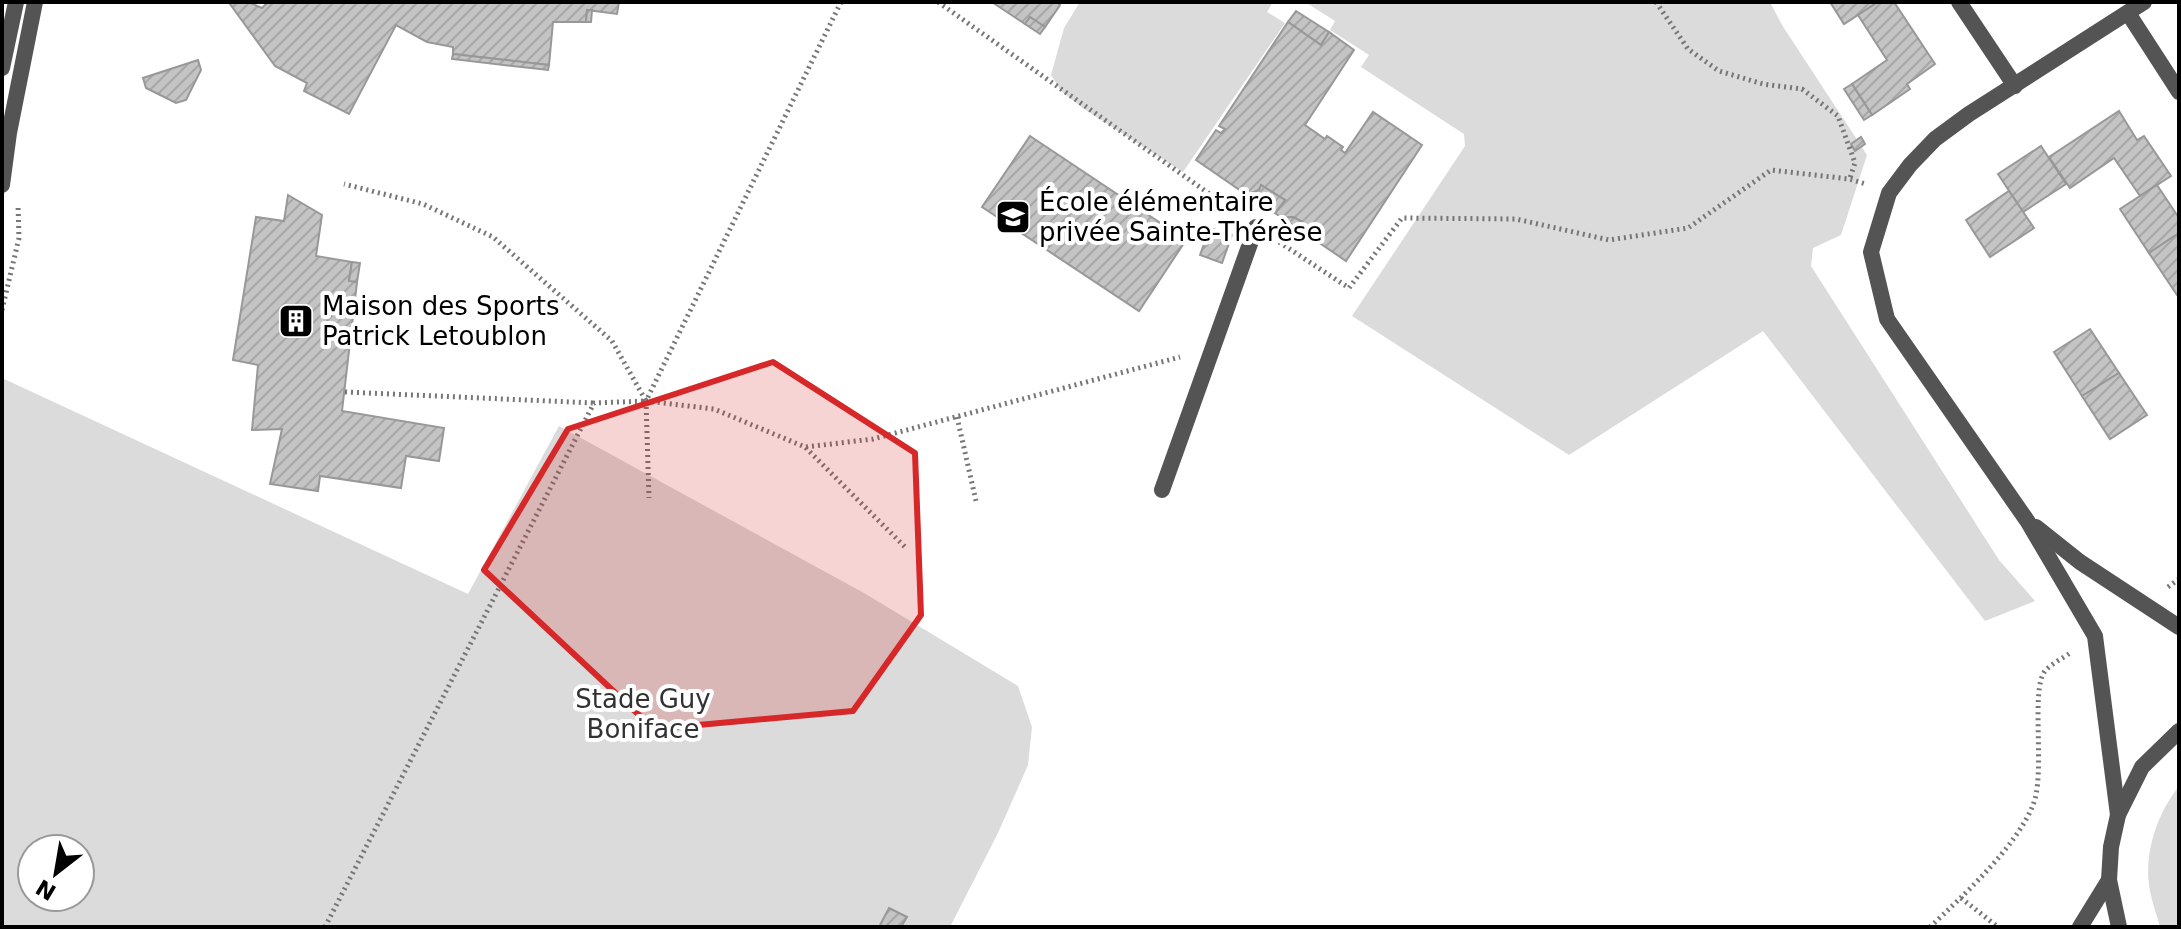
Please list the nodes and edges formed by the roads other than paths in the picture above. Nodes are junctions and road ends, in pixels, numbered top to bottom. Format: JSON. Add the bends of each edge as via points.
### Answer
{"nodes":[{"id":1,"x":16,"y":2,"type":"edge"},
{"id":2,"x":35,"y":2,"type":"edge"},
{"id":3,"x":1959,"y":2,"type":"edge"},
{"id":4,"x":2144,"y":2,"type":"edge"},
{"id":5,"x":2128,"y":13,"type":"junction"},
{"id":6,"x":2,"y":68,"type":"edge"},
{"id":7,"x":2015,"y":86,"type":"junction"},
{"id":8,"x":2179,"y":92,"type":"edge"},
{"id":9,"x":5,"y":137,"type":"edge"},
{"id":10,"x":2,"y":185,"type":"edge"},
{"id":11,"x":1256,"y":227,"type":"road end"},
{"id":12,"x":1162,"y":490,"type":"dead end"},
{"id":13,"x":2028,"y":522,"type":"junction"},
{"id":14,"x":2179,"y":627,"type":"edge"},
{"id":15,"x":2179,"y":731,"type":"edge"},
{"id":16,"x":2118,"y":815,"type":"junction"},
{"id":17,"x":2109,"y":880,"type":"junction"},
{"id":18,"x":2080,"y":927,"type":"edge"},
{"id":19,"x":2119,"y":927,"type":"edge"}],
"edges":[{"from":1,"to":6,"type":"street"},
{"from":2,"to":9,"type":"street"},
{"from":3,"to":7,"type":"street"},
{"from":4,"to":5,"type":"street"},
{"from":5,"to":7,"type":"street"},
{"from":5,"to":8,"type":"street"},
{"from":7,"to":13,"type":"street","via":[[1935,139],[1910,165],[1889,193],[1871,252],[1887,319]]},
{"from":9,"to":10,"type":"street"},
{"from":11,"to":12,"type":"street"},
{"from":13,"to":14,"type":"street"},
{"from":13,"to":16,"type":"street","via":[[2095,636]]},
{"from":15,"to":16,"type":"street","via":[[2142,767]]},
{"from":16,"to":17,"type":"street"},
{"from":17,"to":18,"type":"street"},
{"from":17,"to":19,"type":"street"}]}
